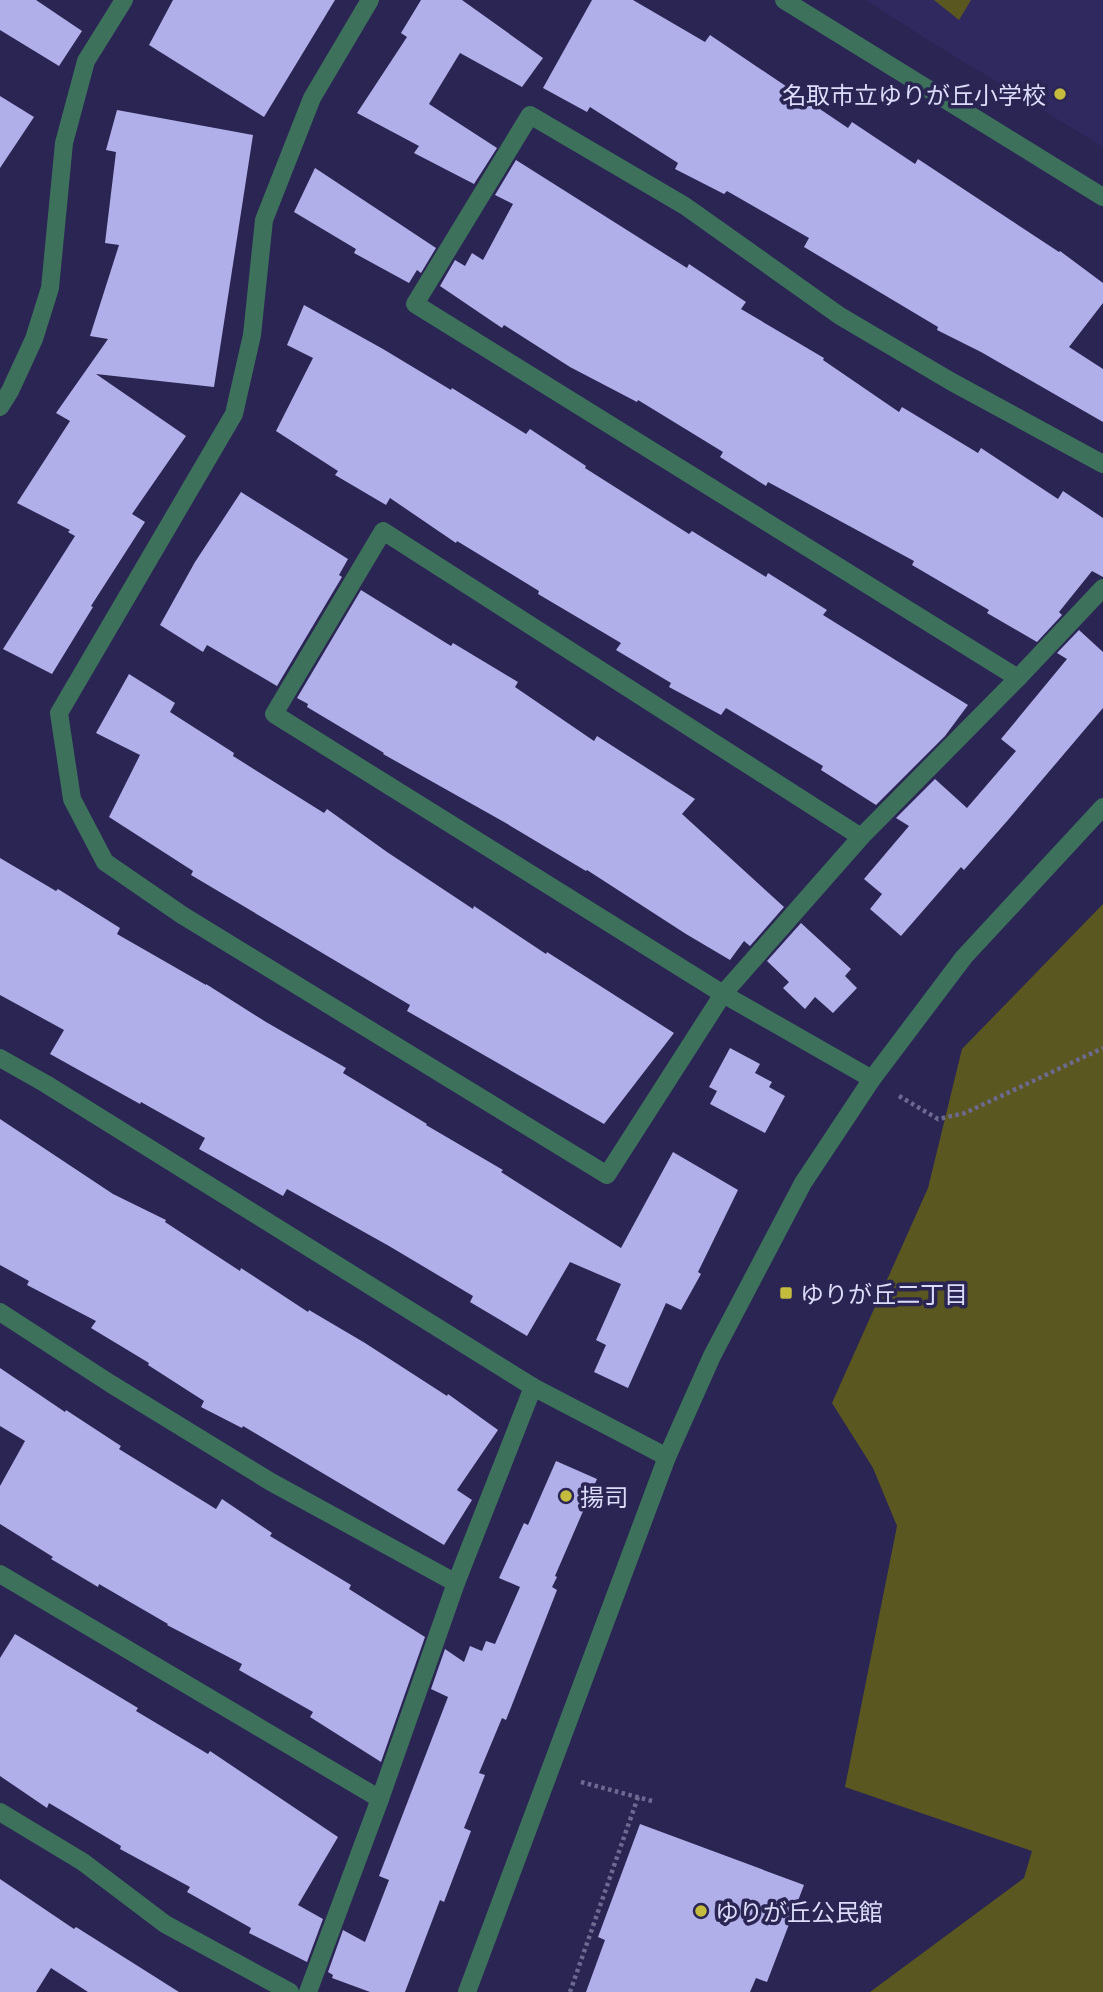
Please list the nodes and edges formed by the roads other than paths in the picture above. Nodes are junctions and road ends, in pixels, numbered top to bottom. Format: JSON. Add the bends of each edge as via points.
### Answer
{"nodes":[{"id":1,"x":124,"y":0,"type":"edge"},
{"id":2,"x":370,"y":0,"type":"edge"},
{"id":3,"x":784,"y":0,"type":"edge"},
{"id":4,"x":1103,"y":197,"type":"edge"},
{"id":5,"x":0,"y":407,"type":"edge"},
{"id":6,"x":1103,"y":464,"type":"edge"},
{"id":7,"x":1103,"y":588,"type":"edge"},
{"id":8,"x":1018,"y":678,"type":"junction"},
{"id":9,"x":1103,"y":807,"type":"edge"},
{"id":10,"x":861,"y":836,"type":"junction"},
{"id":11,"x":723,"y":994,"type":"junction"},
{"id":12,"x":0,"y":1058,"type":"edge"},
{"id":13,"x":872,"y":1079,"type":"junction"},
{"id":14,"x":0,"y":1312,"type":"edge"},
{"id":15,"x":533,"y":1387,"type":"junction"},
{"id":16,"x":667,"y":1457,"type":"junction"},
{"id":17,"x":0,"y":1574,"type":"edge"},
{"id":18,"x":456,"y":1583,"type":"junction"},
{"id":19,"x":380,"y":1799,"type":"junction"},
{"id":20,"x":0,"y":1812,"type":"edge"},
{"id":21,"x":290,"y":1992,"type":"edge"},
{"id":22,"x":307,"y":1992,"type":"edge"},
{"id":23,"x":467,"y":1992,"type":"edge"}],
"edges":[{"from":1,"to":5,"type":"street","via":[[86,61],[64,143],[50,288],[34,339]]},
{"from":2,"to":11,"type":"street","via":[[312,98],[264,220],[252,335],[234,414],[59,713],[72,799],[105,862],[194,922],[607,1175]]},
{"from":3,"to":4,"type":"street"},
{"from":6,"to":8,"type":"street","via":[[851,322],[685,206],[530,116],[415,304]]},
{"from":7,"to":8,"type":"street"},
{"from":8,"to":10,"type":"street"},
{"from":9,"to":13,"type":"street","via":[[964,957]]},
{"from":10,"to":11,"type":"street"},
{"from":10,"to":11,"type":"street","via":[[383,531],[274,714]]},
{"from":11,"to":13,"type":"street"},
{"from":12,"to":15,"type":"street"},
{"from":13,"to":16,"type":"street","via":[[803,1183],[712,1356]]},
{"from":14,"to":18,"type":"street","via":[[271,1482]]},
{"from":15,"to":16,"type":"street"},
{"from":15,"to":18,"type":"street"},
{"from":16,"to":23,"type":"street"},
{"from":17,"to":19,"type":"street"},
{"from":18,"to":19,"type":"street"},
{"from":19,"to":22,"type":"street"},
{"from":20,"to":21,"type":"street","via":[[83,1862],[165,1924]]}]}
